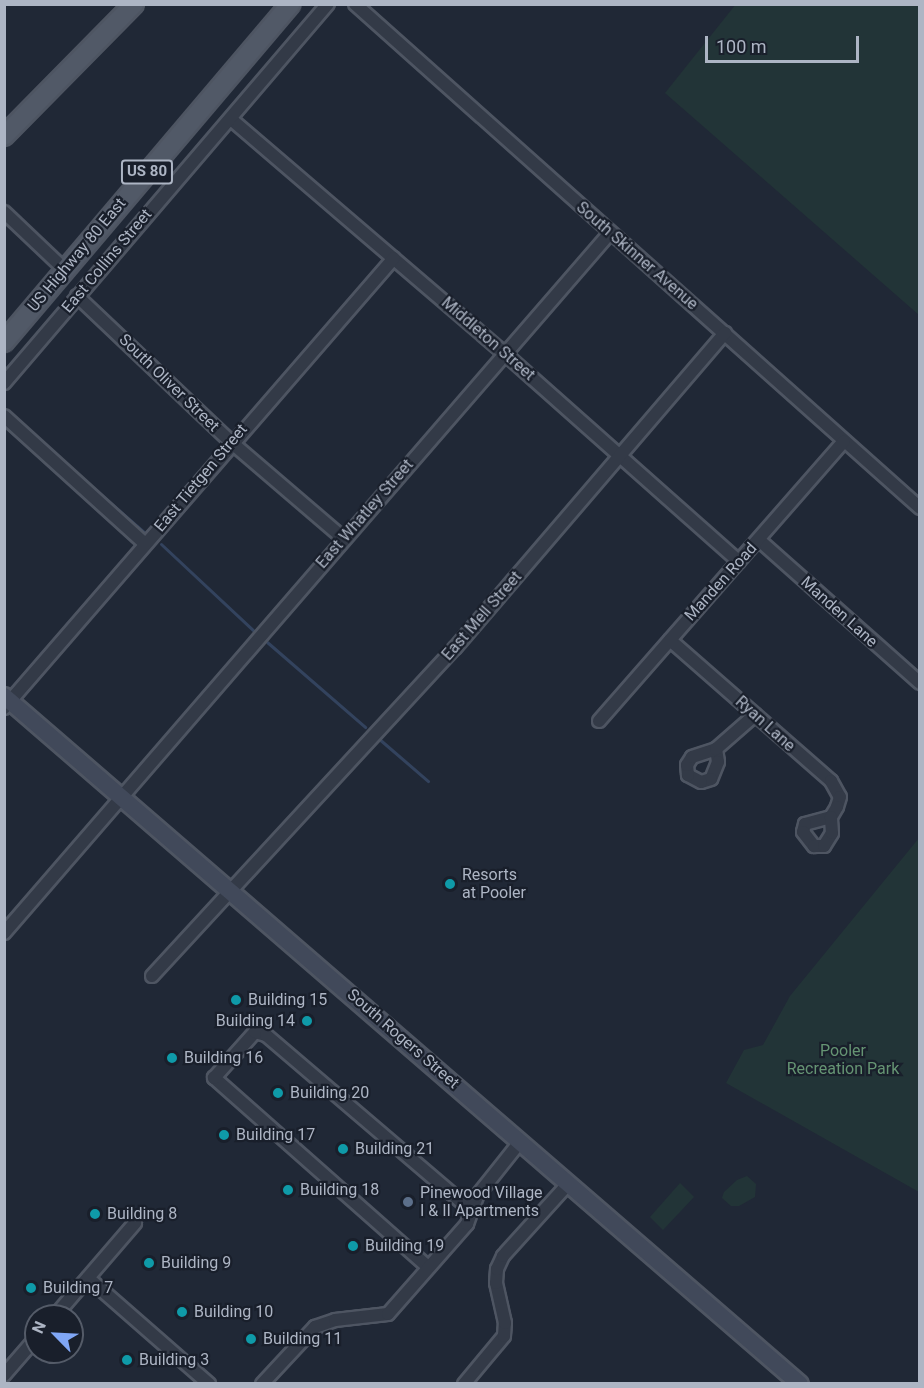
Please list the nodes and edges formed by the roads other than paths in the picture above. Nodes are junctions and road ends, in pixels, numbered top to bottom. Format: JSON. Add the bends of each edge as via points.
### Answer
{"nodes":[{"id":1,"x":134,"y":4,"type":"edge"},
{"id":2,"x":291,"y":4,"type":"edge"},
{"id":3,"x":328,"y":4,"type":"edge"},
{"id":4,"x":355,"y":4,"type":"edge"},
{"id":5,"x":232,"y":120,"type":"junction"},
{"id":6,"x":4,"y":136,"type":"edge"},
{"id":7,"x":4,"y":212,"type":"edge"},
{"id":8,"x":610,"y":233,"type":"junction"},
{"id":9,"x":394,"y":258,"type":"junction"},
{"id":10,"x":64,"y":269,"type":"junction"},
{"id":11,"x":77,"y":296,"type":"junction"},
{"id":12,"x":725,"y":333,"type":"junction"},
{"id":13,"x":4,"y":342,"type":"edge"},
{"id":14,"x":504,"y":353,"type":"junction"},
{"id":15,"x":4,"y":383,"type":"edge"},
{"id":16,"x":4,"y":416,"type":"edge"},
{"id":17,"x":231,"y":442,"type":"junction"},
{"id":18,"x":843,"y":442,"type":"junction"},
{"id":19,"x":622,"y":456,"type":"junction"},
{"id":20,"x":920,"y":508,"type":"edge"},
{"id":21,"x":344,"y":539,"type":"junction"},
{"id":22,"x":759,"y":540,"type":"junction"},
{"id":23,"x":145,"y":544,"type":"junction"},
{"id":24,"x":739,"y":562,"type":"junction"},
{"id":25,"x":670,"y":640,"type":"junction"},
{"id":26,"x":920,"y":683,"type":"edge"},
{"id":27,"x":7,"y":701,"type":"edge"},
{"id":28,"x":755,"y":715,"type":"junction"},
{"id":29,"x":599,"y":721,"type":"dead end"},
{"id":30,"x":716,"y":749,"type":"dead end"},
{"id":31,"x":121,"y":795,"type":"junction"},
{"id":32,"x":831,"y":817,"type":"dead end"},
{"id":33,"x":229,"y":890,"type":"junction"},
{"id":34,"x":4,"y":933,"type":"edge"},
{"id":35,"x":152,"y":976,"type":"dead end"},
{"id":36,"x":520,"y":1142,"type":"junction"},
{"id":37,"x":568,"y":1184,"type":"junction"},
{"id":38,"x":472,"y":1211,"type":"junction"},
{"id":39,"x":135,"y":1223,"type":"dead end"},
{"id":40,"x":429,"y":1267,"type":"junction"},
{"id":41,"x":88,"y":1278,"type":"junction"},
{"id":42,"x":65,"y":1304,"type":"edge"},
{"id":43,"x":24,"y":1352,"type":"edge"},
{"id":44,"x":4,"y":1375,"type":"edge"},
{"id":45,"x":209,"y":1383,"type":"edge"},
{"id":46,"x":262,"y":1383,"type":"edge"},
{"id":47,"x":464,"y":1383,"type":"edge"},
{"id":48,"x":800,"y":1383,"type":"edge"}],
"edges":[{"from":1,"to":6,"type":"main road"},
{"from":2,"to":10,"type":"main road","name":"US Highway 80 East","number":"US 80"},
{"from":3,"to":5,"type":"street","name":"East Collins Street"},
{"from":4,"to":8,"type":"street","name":"South Skinner Avenue"},
{"from":5,"to":9,"type":"street","name":"Middleton Street"},
{"from":5,"to":11,"type":"street","name":"East Collins Street"},
{"from":7,"to":10,"type":"street"},
{"from":8,"to":12,"type":"street","name":"South Skinner Avenue"},
{"from":8,"to":14,"type":"street","name":"East Whatley Street"},
{"from":9,"to":14,"type":"street","name":"Middleton Street"},
{"from":9,"to":17,"type":"street","name":"East Tietgen Street"},
{"from":10,"to":13,"type":"main road","name":"US Highway 80 East","number":"US 80"},
{"from":11,"to":15,"type":"street","name":"East Collins Street"},
{"from":11,"to":17,"type":"street","name":"South Oliver Street"},
{"from":12,"to":18,"type":"street","name":"South Skinner Avenue"},
{"from":12,"to":19,"type":"street","name":"East Mell Street"},
{"from":14,"to":19,"type":"street","name":"Middleton Street"},
{"from":14,"to":21,"type":"street","name":"East Whatley Street"},
{"from":16,"to":23,"type":"street"},
{"from":17,"to":21,"type":"street","name":"South Oliver Street"},
{"from":17,"to":23,"type":"street","name":"East Tietgen Street"},
{"from":18,"to":20,"type":"street","name":"South Skinner Avenue"},
{"from":18,"to":22,"type":"street","name":"Manden Road"},
{"from":19,"to":24,"type":"street","name":"Middleton Street"},
{"from":19,"to":33,"type":"street","name":"East Mell Street","via":[[455,648]]},
{"from":21,"to":31,"type":"street","name":"East Whatley Street"},
{"from":22,"to":24,"type":"street","name":"Manden Road"},
{"from":22,"to":26,"type":"street","name":"Manden Lane"},
{"from":23,"to":27,"type":"street","name":"East Tietgen Street"},
{"from":24,"to":25,"type":"street","name":"Manden Road"},
{"from":25,"to":28,"type":"street","name":"Ryan Lane"},
{"from":25,"to":29,"type":"street","name":"Manden Road"},
{"from":27,"to":31,"type":"street","name":"South Rogers Street"},
{"from":28,"to":30,"type":"street"},
{"from":28,"to":32,"type":"street","name":"Ryan Lane","via":[[831,781],[840,797]]},
{"from":31,"to":33,"type":"street","name":"South Rogers Street"},
{"from":31,"to":34,"type":"street","name":"East Whatley Street"},
{"from":33,"to":35,"type":"street","name":"East Mell Street"},
{"from":33,"to":36,"type":"street","name":"South Rogers Street"},
{"from":36,"to":37,"type":"street","name":"South Rogers Street"},
{"from":36,"to":38,"type":"street","via":[[477,1196]]},
{"from":37,"to":47,"type":"street","via":[[503,1256],[496,1269],[506,1323],[504,1336]]},
{"from":37,"to":48,"type":"street","name":"South Rogers Street"},
{"from":38,"to":40,"type":"street","via":[[467,1224]]},
{"from":38,"to":40,"type":"street","via":[[266,1035],[255,1032],[214,1078]]},
{"from":39,"to":41,"type":"street"},
{"from":40,"to":46,"type":"street","via":[[388,1314],[335,1320],[315,1327]]},
{"from":41,"to":42,"type":"street"},
{"from":41,"to":45,"type":"street"},
{"from":43,"to":44,"type":"street"}]}
